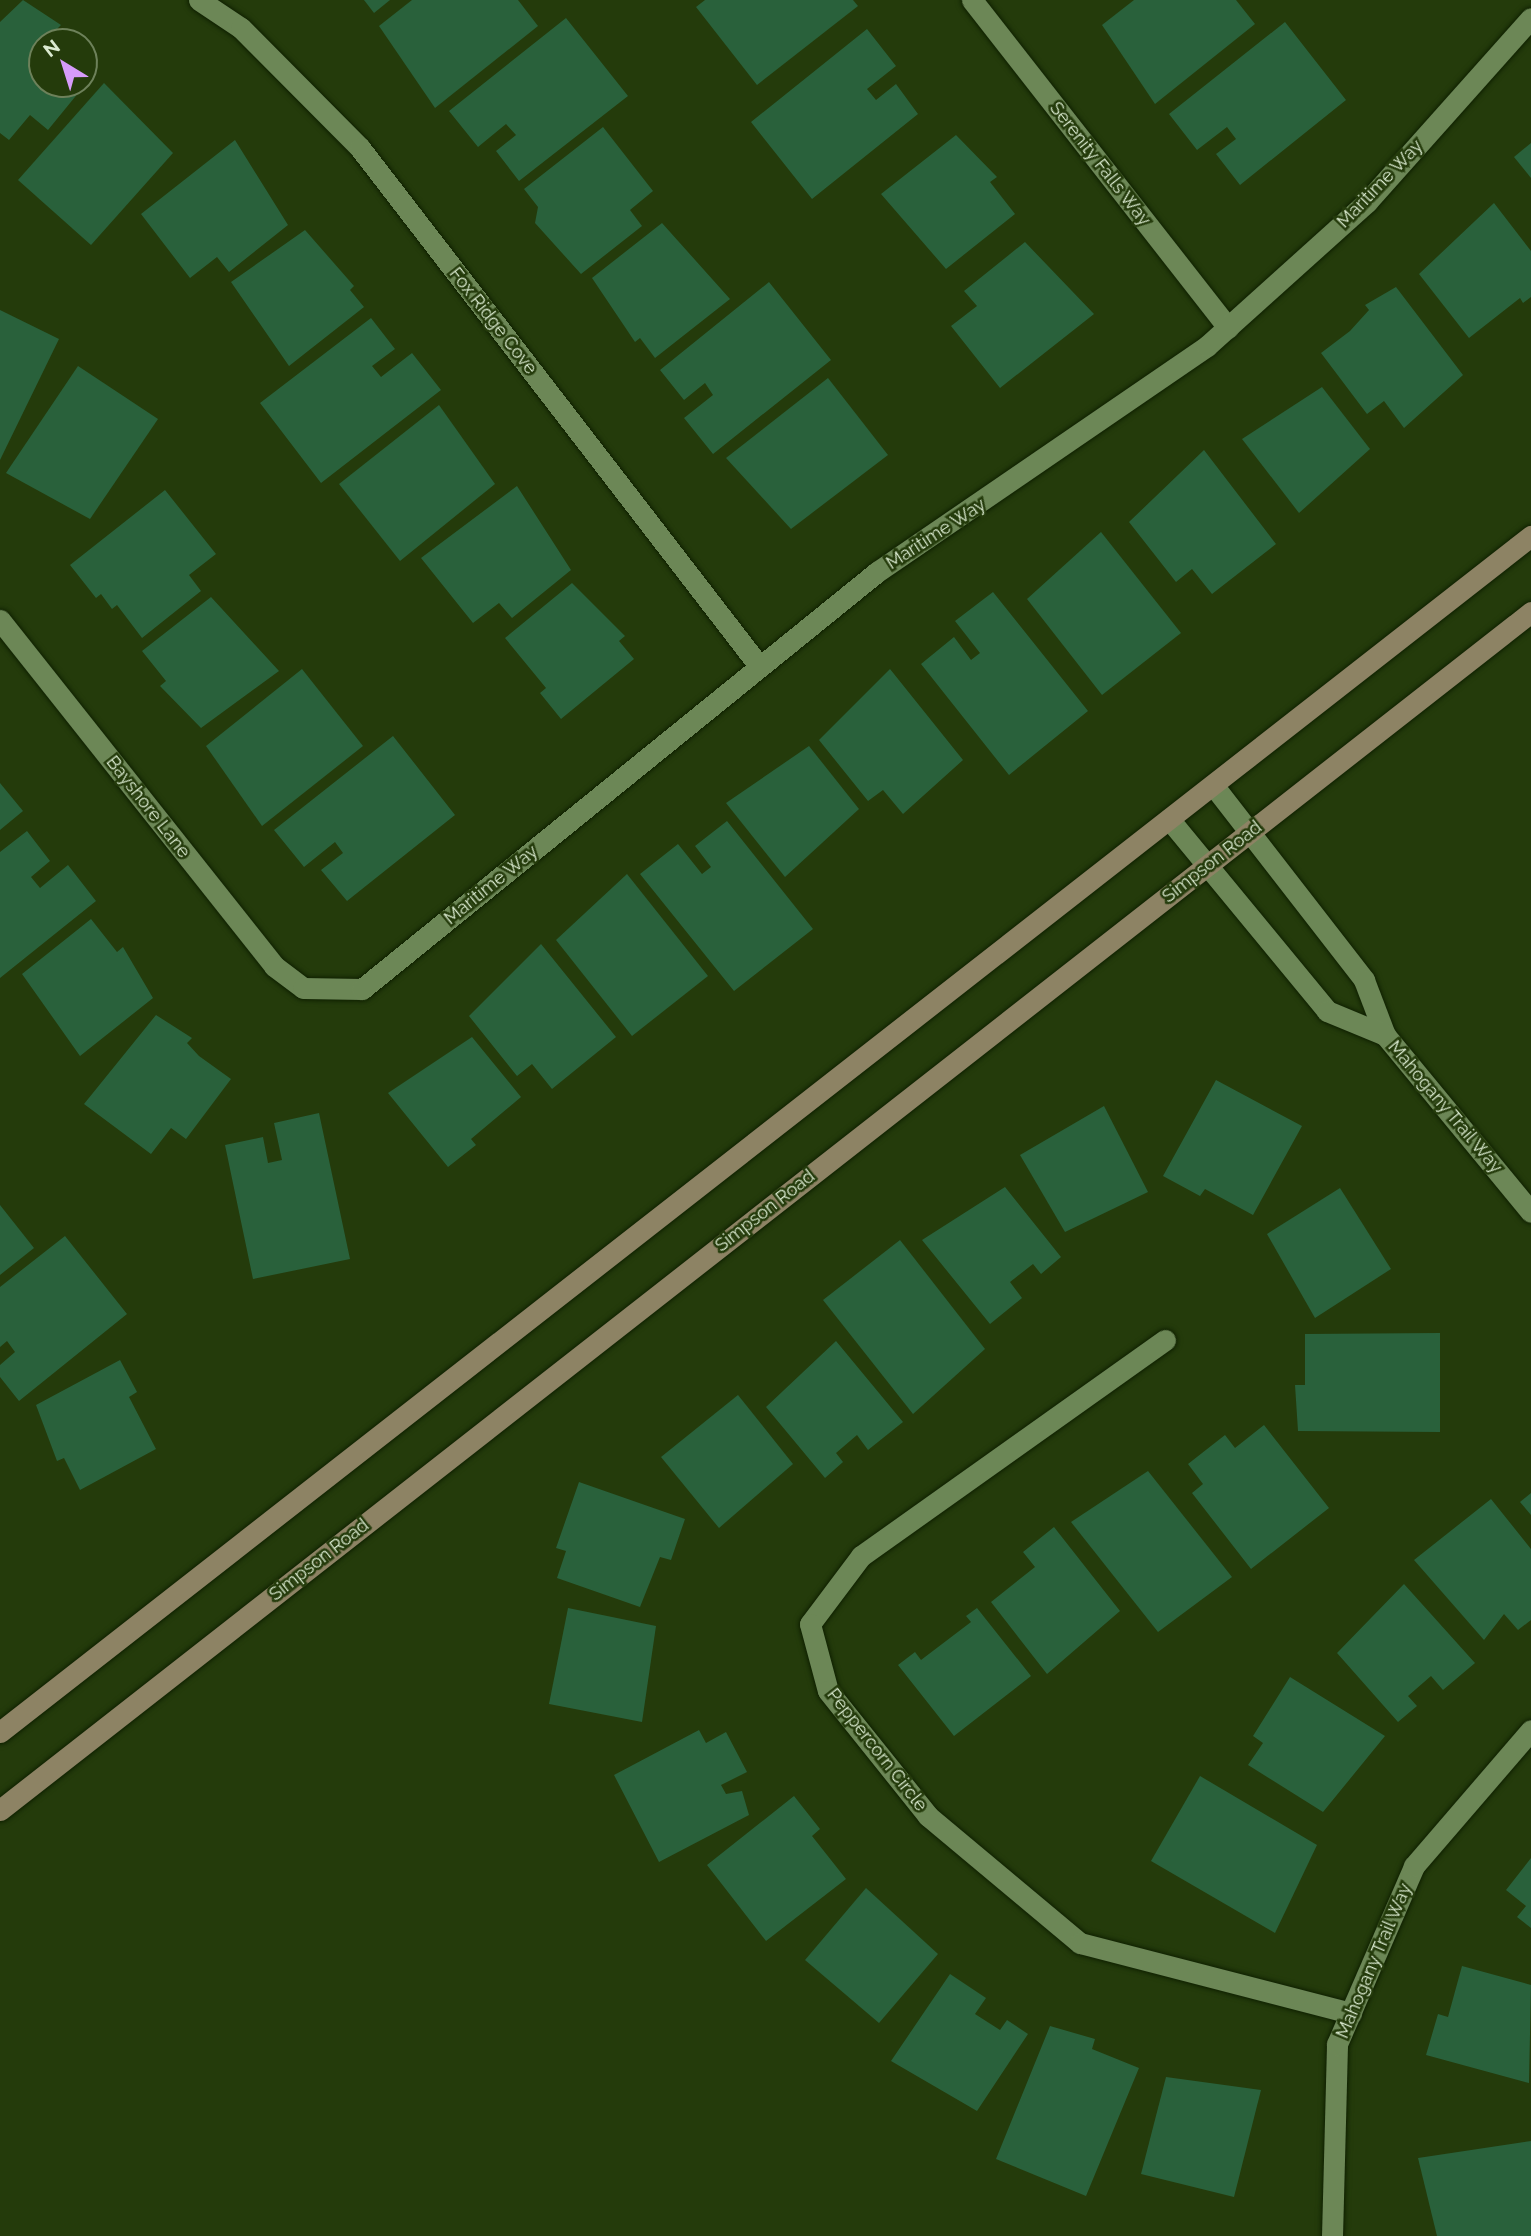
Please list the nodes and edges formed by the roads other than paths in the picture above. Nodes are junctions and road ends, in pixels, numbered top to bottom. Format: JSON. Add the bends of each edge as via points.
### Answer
{"nodes":[{"id":1,"x":199,"y":0,"type":"edge"},
{"id":2,"x":972,"y":0,"type":"edge"},
{"id":3,"x":1531,"y":18,"type":"edge"},
{"id":4,"x":1228,"y":328,"type":"junction"},
{"id":5,"x":1531,"y":536,"type":"edge"},
{"id":6,"x":1531,"y":612,"type":"edge"},
{"id":7,"x":0,"y":620,"type":"edge"},
{"id":8,"x":760,"y":667,"type":"junction"},
{"id":9,"x":1213,"y":785,"type":"junction"},
{"id":10,"x":1169,"y":819,"type":"junction"},
{"id":11,"x":1252,"y":831,"type":"junction"},
{"id":12,"x":1208,"y":866,"type":"junction"},
{"id":13,"x":303,"y":988,"type":"joint"},
{"id":14,"x":1385,"y":1035,"type":"junction"},
{"id":15,"x":1531,"y":1212,"type":"edge"},
{"id":16,"x":1165,"y":1340,"type":"dead end"},
{"id":17,"x":1531,"y":1730,"type":"edge"},
{"id":18,"x":0,"y":1732,"type":"edge"},
{"id":19,"x":0,"y":1810,"type":"edge"},
{"id":20,"x":1350,"y":2013,"type":"junction"},
{"id":21,"x":1332,"y":2236,"type":"edge"}],
"edges":[{"from":1,"to":8,"type":"street","name":"Fox Ridge Cove","via":[[241,27],[360,148]]},
{"from":2,"to":4,"type":"street","name":"Serenity Falls Way"},
{"from":3,"to":4,"type":"street","name":"Maritime Way","via":[[1367,202]]},
{"from":4,"to":8,"type":"street","name":"Maritime Way","via":[[1041,464],[877,572]]},
{"from":5,"to":9,"type":"main road"},
{"from":6,"to":11,"type":"main road","name":"Simpson Road"},
{"from":7,"to":13,"type":"street","name":"Bayshore Lane","via":[[274,966]]},
{"from":8,"to":13,"type":"street","name":"Maritime Way","via":[[362,989]]},
{"from":9,"to":10,"type":"main road"},
{"from":9,"to":11,"type":"street","name":"Mahogany Trail Way"},
{"from":10,"to":12,"type":"street","name":"Mahogany Trail Way"},
{"from":10,"to":18,"type":"main road"},
{"from":11,"to":12,"type":"main road","name":"Simpson Road"},
{"from":11,"to":14,"type":"street","name":"Mahogany Trail Way","via":[[1364,979]]},
{"from":12,"to":14,"type":"street","name":"Mahogany Trail Way","via":[[1327,1011]]},
{"from":12,"to":19,"type":"main road","name":"Simpson Road"},
{"from":14,"to":15,"type":"street","name":"Mahogany Trail Way"},
{"from":16,"to":20,"type":"street","name":"Peppercorn Circle","via":[[861,1556],[810,1624],[828,1691],[928,1816],[1080,1943]]},
{"from":17,"to":20,"type":"street","name":"Mahogany Trail Way","via":[[1414,1866]]},
{"from":20,"to":21,"type":"street","name":"Mahogany Trail Way","via":[[1337,2044]]}]}
